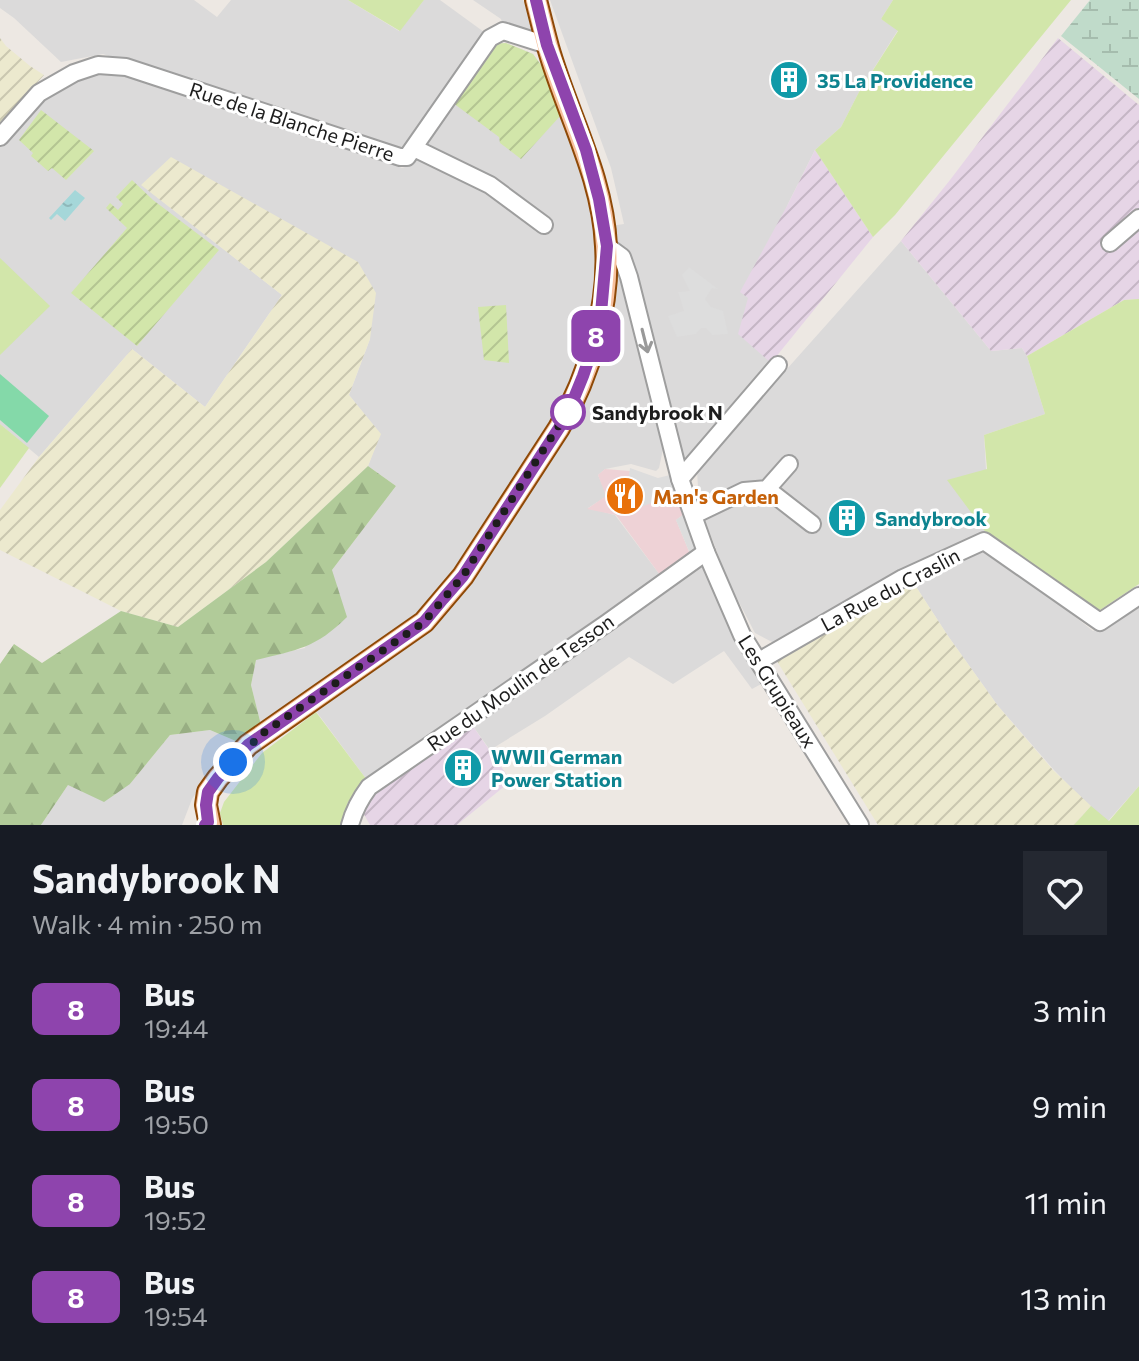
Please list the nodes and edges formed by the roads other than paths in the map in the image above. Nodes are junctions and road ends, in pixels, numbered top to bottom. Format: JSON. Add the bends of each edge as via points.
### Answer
{"nodes":[{"id":1,"x":536,"y":0,"type":"edge"},
{"id":2,"x":547,"y":45,"type":"junction"},
{"id":3,"x":0,"y":137,"type":"edge"},
{"id":4,"x":414,"y":148,"type":"junction"},
{"id":5,"x":1139,"y":218,"type":"edge"},
{"id":6,"x":544,"y":225,"type":"dead end"},
{"id":7,"x":1110,"y":243,"type":"dead end"},
{"id":8,"x":607,"y":246,"type":"junction"},
{"id":9,"x":778,"y":365,"type":"dead end"},
{"id":10,"x":789,"y":464,"type":"dead end"},
{"id":11,"x":680,"y":479,"type":"junction"},
{"id":12,"x":767,"y":489,"type":"junction"},
{"id":13,"x":694,"y":515,"type":"junction"},
{"id":14,"x":812,"y":524,"type":"dead end"},
{"id":15,"x":706,"y":552,"type":"junction"},
{"id":16,"x":1139,"y":596,"type":"edge"},
{"id":17,"x":759,"y":661,"type":"junction"},
{"id":18,"x":208,"y":824,"type":"edge"},
{"id":19,"x":350,"y":825,"type":"edge"},
{"id":20,"x":860,"y":825,"type":"edge"}],
"edges":[{"from":1,"to":2,"type":"main road"},
{"from":2,"to":4,"type":"street","name":"Rue de la Blanche Pierre","via":[[503,31],[490,38]]},
{"from":2,"to":8,"type":"main road","via":[[586,150]]},
{"from":3,"to":4,"type":"street","name":"Rue de la Blanche Pierre","via":[[39,93],[98,65],[126,67],[400,157]]},
{"from":4,"to":6,"type":"street","via":[[490,185]]},
{"from":5,"to":7,"type":"street"},
{"from":8,"to":11,"type":"street","name":"Les Grupieaux","one_way":true,"via":[[622,257],[629,277]]},
{"from":8,"to":18,"type":"main road","via":[[598,327],[570,408],[463,576],[424,622],[248,745],[208,792]]},
{"from":9,"to":11,"type":"street"},
{"from":10,"to":12,"type":"street"},
{"from":11,"to":13,"type":"street","name":"Les Grupieaux"},
{"from":12,"to":13,"type":"street","via":[[744,491]]},
{"from":12,"to":14,"type":"street"},
{"from":13,"to":15,"type":"street","name":"Les Grupieaux"},
{"from":15,"to":17,"type":"street","name":"Les Grupieaux"},
{"from":15,"to":19,"type":"street","name":"Rue du Moulin de Tesson","via":[[369,787]]},
{"from":16,"to":17,"type":"street","name":"La Rue du Craslin","via":[[1100,622],[984,541],[903,578]]},
{"from":17,"to":20,"type":"street","name":"Les Grupieaux"}]}
